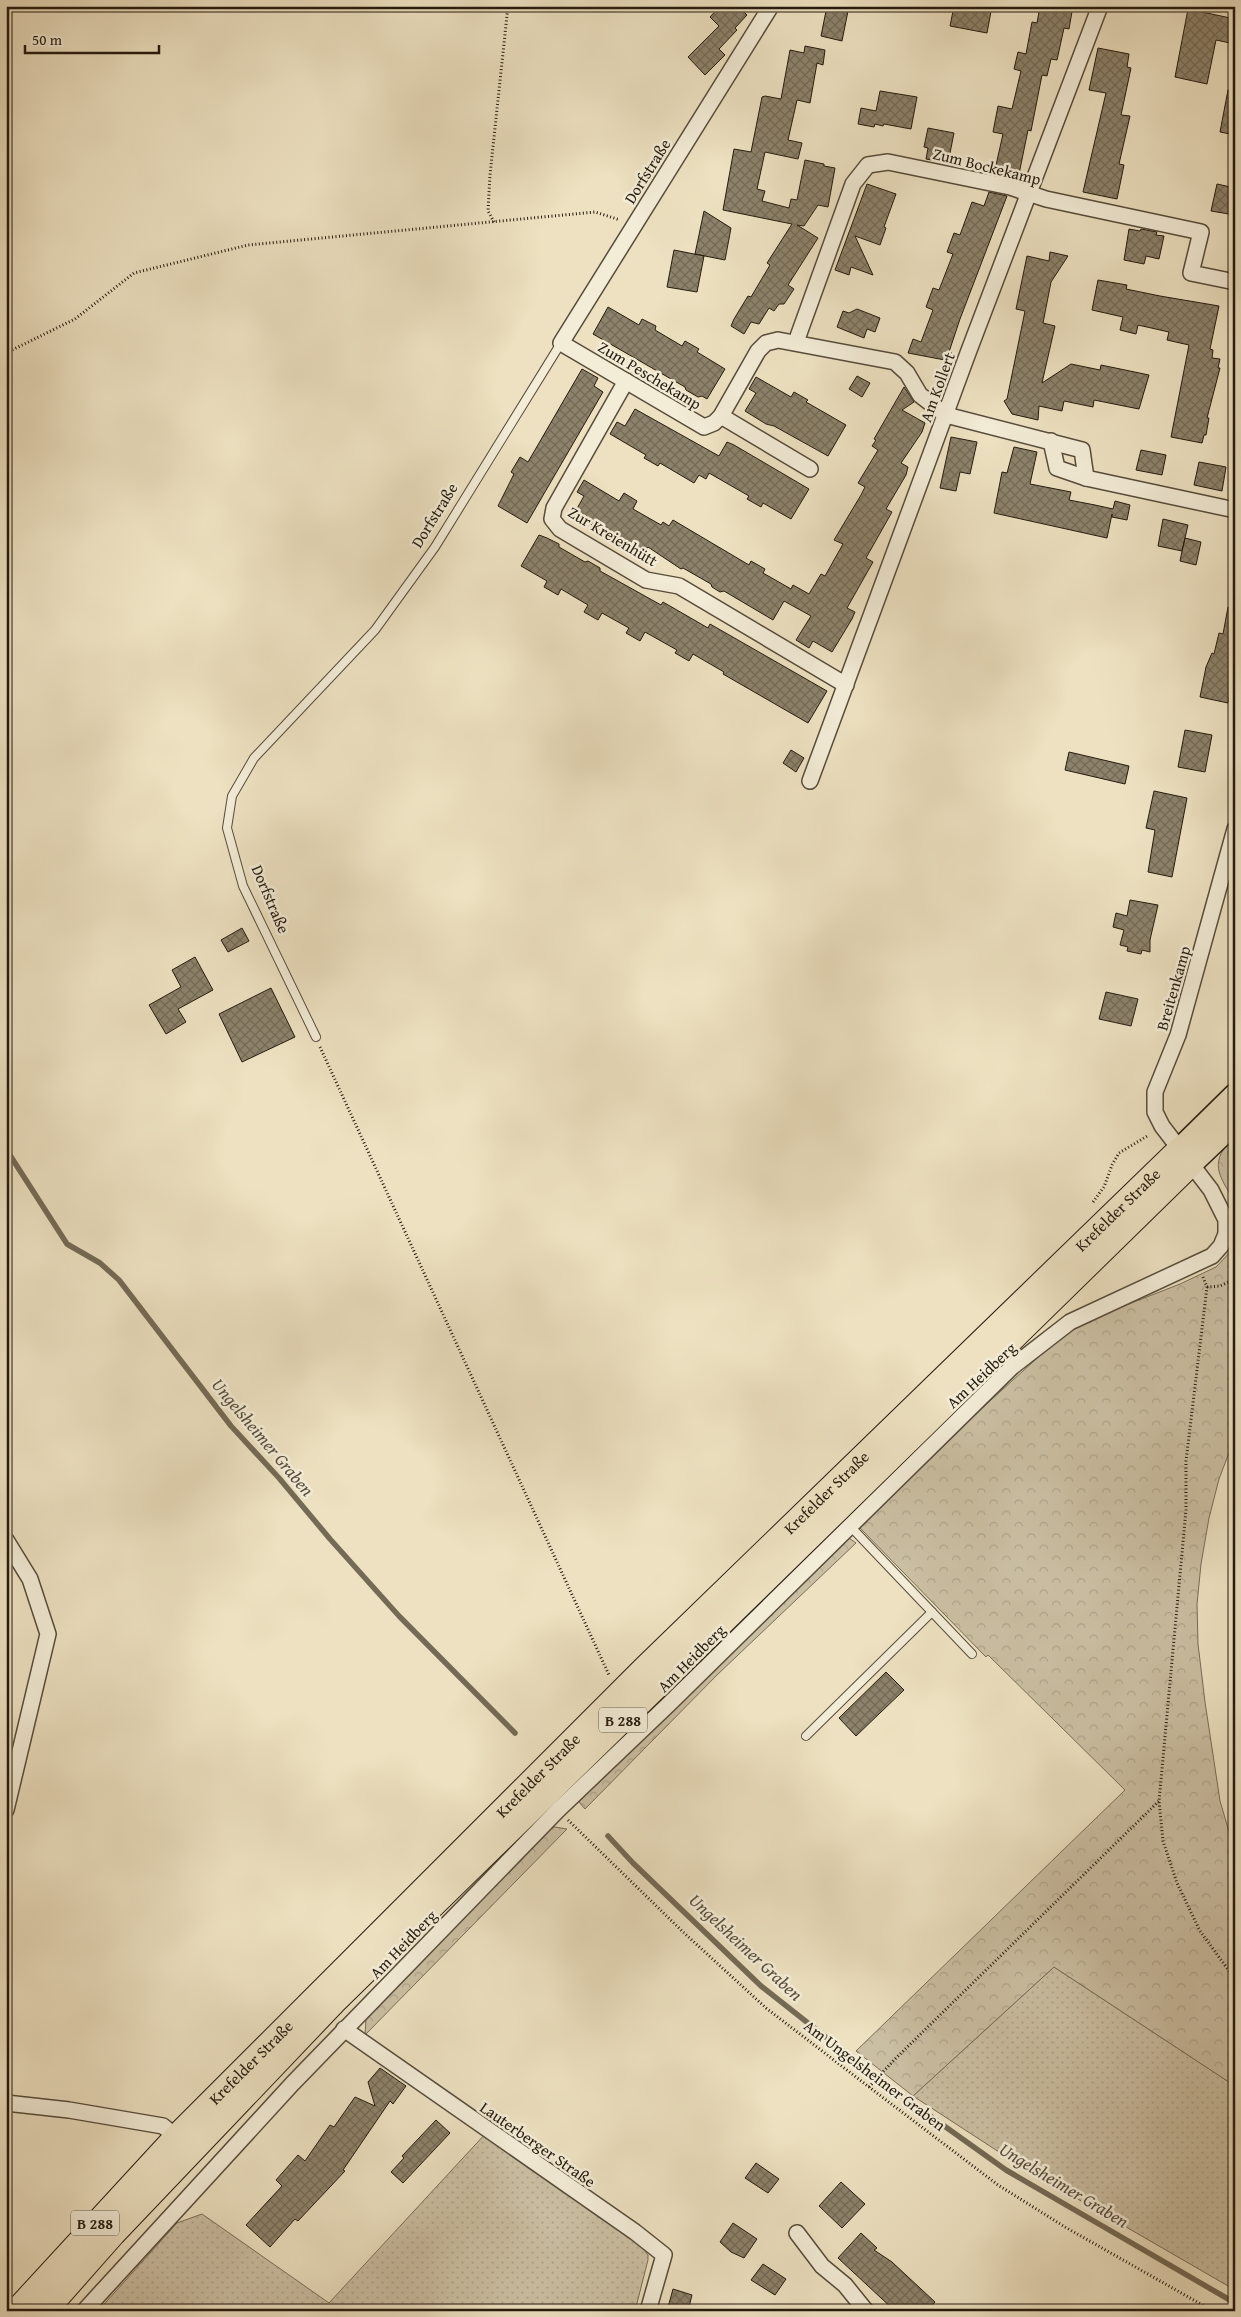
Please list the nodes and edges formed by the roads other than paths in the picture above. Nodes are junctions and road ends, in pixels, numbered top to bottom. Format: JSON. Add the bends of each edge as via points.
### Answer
{"nodes":[{"id":1,"x":771,"y":6,"type":"edge"},
{"id":2,"x":1100,"y":6,"type":"edge"},
{"id":3,"x":1028,"y":193,"type":"junction"},
{"id":4,"x":1235,"y":282,"type":"edge"},
{"id":5,"x":796,"y":342,"type":"junction"},
{"id":6,"x":561,"y":343,"type":"junction"},
{"id":7,"x":626,"y":381,"type":"junction"},
{"id":8,"x":946,"y":415,"type":"junction"},
{"id":9,"x":721,"y":416,"type":"junction"},
{"id":10,"x":1051,"y":441,"type":"junction"},
{"id":11,"x":810,"y":469,"type":"dead end"},
{"id":12,"x":1086,"y":478,"type":"junction"},
{"id":13,"x":1235,"y":510,"type":"edge"},
{"id":14,"x":846,"y":685,"type":"junction"},
{"id":15,"x":810,"y":781,"type":"dead end"},
{"id":16,"x":1235,"y":829,"type":"edge"},
{"id":17,"x":316,"y":1037,"type":"road end"},
{"id":18,"x":1235,"y":1095,"type":"edge"},
{"id":19,"x":1235,"y":1122,"type":"edge"},
{"id":20,"x":1186,"y":1156,"type":"junction"},
{"id":21,"x":850,"y":1526,"type":"junction"},
{"id":22,"x":6,"y":1540,"type":"edge"},
{"id":23,"x":932,"y":1612,"type":"junction"},
{"id":24,"x":972,"y":1654,"type":"dead end"},
{"id":25,"x":806,"y":1736,"type":"dead end"},
{"id":26,"x":6,"y":1810,"type":"edge"},
{"id":27,"x":344,"y":2029,"type":"junction"},
{"id":28,"x":6,"y":2103,"type":"edge"},
{"id":29,"x":176,"y":2137,"type":"junction"},
{"id":30,"x":797,"y":2233,"type":"dead end"},
{"id":31,"x":16,"y":2311,"type":"edge"},
{"id":32,"x":45,"y":2311,"type":"edge"},
{"id":33,"x":84,"y":2311,"type":"edge"},
{"id":34,"x":648,"y":2311,"type":"edge"},
{"id":35,"x":866,"y":2311,"type":"edge"}],
"edges":[{"from":1,"to":6,"type":"street","name":"Dorfstraße"},
{"from":2,"to":3,"type":"street","name":"Am Kollert"},
{"from":3,"to":4,"type":"street","name":"Zum Bockekamp","via":[[1201,232],[1191,273]]},
{"from":3,"to":5,"type":"street","name":"Zum Bockekamp","via":[[888,162],[868,165],[853,184]]},
{"from":3,"to":8,"type":"street","name":"Am Kollert"},
{"from":5,"to":8,"type":"street","name":"Zum Peschekamp","via":[[895,362],[907,372],[920,395]]},
{"from":5,"to":9,"type":"street","name":"Zum Peschekamp","via":[[766,343],[758,351]]},
{"from":6,"to":7,"type":"street","name":"Zum Peschekamp"},
{"from":6,"to":17,"type":"lane","name":"Dorfstraße","via":[[424,562],[375,630],[254,758],[232,796],[227,828],[243,886]]},
{"from":7,"to":9,"type":"street","name":"Zum Peschekamp","via":[[704,426]]},
{"from":7,"to":14,"type":"street","name":"Zur Kreienhütt","via":[[554,508],[552,519],[560,529],[646,580],[679,586]]},
{"from":8,"to":10,"type":"street","name":"Zum Peschekamp"},
{"from":8,"to":14,"type":"street","name":"Am Kollert"},
{"from":9,"to":11,"type":"street","name":"Zum Peschekamp"},
{"from":10,"to":12,"type":"street","via":[[1057,468]]},
{"from":10,"to":12,"type":"street","name":"Zum Peschekamp","via":[[1082,450]]},
{"from":12,"to":13,"type":"street"},
{"from":14,"to":15,"type":"street","name":"Am Kollert"},
{"from":16,"to":20,"type":"street","name":"Breitenkamp","via":[[1178,1035],[1155,1092],[1155,1112]]},
{"from":18,"to":20,"type":"main road","name":"Krefelder Straße","number":"B 288"},
{"from":19,"to":20,"type":"main road","name":"Krefelder Straße","number":"B 288"},
{"from":20,"to":21,"type":"street","name":"Am Heidberg","via":[[1211,1190],[1226,1220],[1226,1234],[1212,1256],[1070,1322],[1012,1367]]},
{"from":20,"to":29,"type":"highway","name":"Krefelder Straße","number":"B 288","via":[[644,1668]]},
{"from":20,"to":32,"type":"highway","name":"Krefelder Straße","number":"B 288","via":[[334,2002],[119,2226]]},
{"from":21,"to":23,"type":"lane"},
{"from":21,"to":27,"type":"street","name":"Am Heidberg","via":[[558,1810]]},
{"from":22,"to":26,"type":"street","via":[[30,1579],[48,1634]]},
{"from":23,"to":24,"type":"lane"},
{"from":23,"to":25,"type":"lane"},
{"from":27,"to":33,"type":"street","name":"Am Heidberg"},
{"from":27,"to":34,"type":"street","name":"Lauterberger Straße","via":[[636,2232],[664,2255]]},
{"from":28,"to":29,"type":"street","via":[[164,2126]]},
{"from":29,"to":31,"type":"highway","name":"Krefelder Straße","number":"B 288"},
{"from":30,"to":35,"type":"street","via":[[822,2266],[845,2285]]}]}
